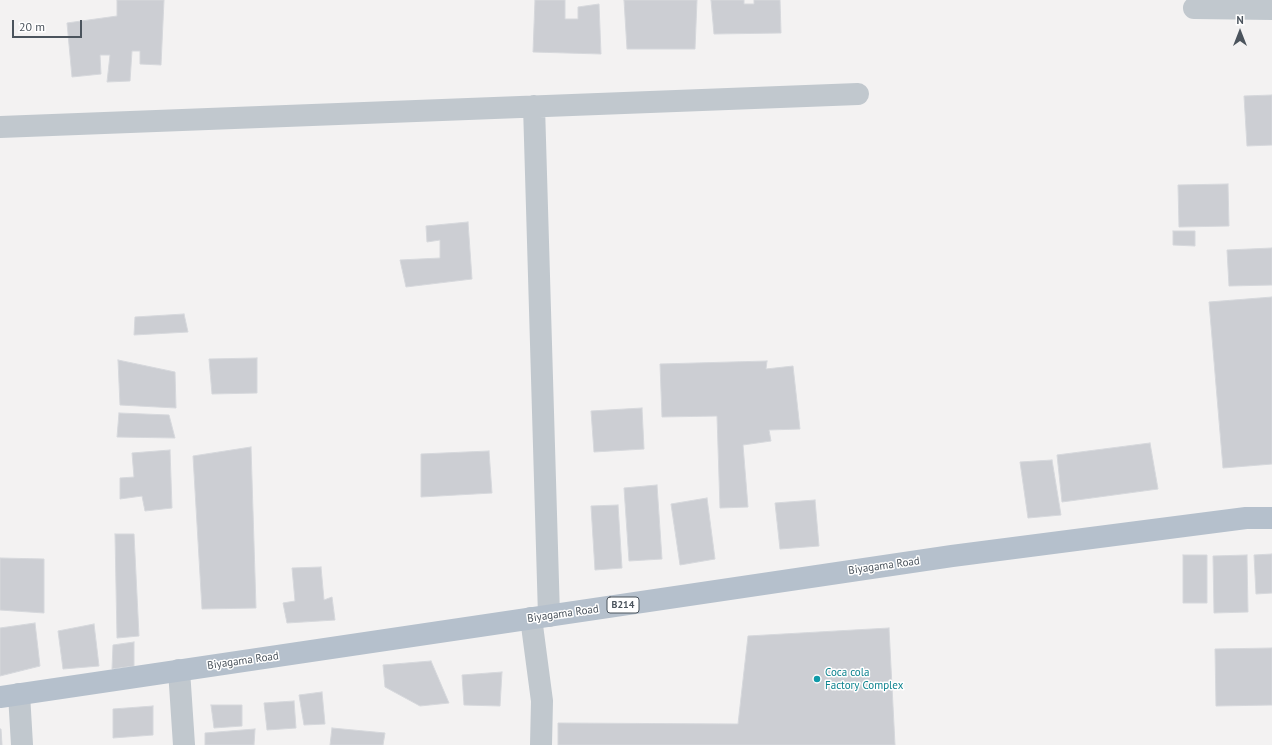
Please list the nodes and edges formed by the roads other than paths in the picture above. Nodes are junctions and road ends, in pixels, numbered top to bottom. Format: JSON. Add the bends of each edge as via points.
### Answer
{"nodes":[{"id":1,"x":1194,"y":8,"type":"dead end"},
{"id":2,"x":1272,"y":9,"type":"edge"},
{"id":3,"x":858,"y":94,"type":"dead end"},
{"id":4,"x":534,"y":106,"type":"junction"},
{"id":5,"x":0,"y":127,"type":"edge"},
{"id":6,"x":1272,"y":510,"type":"edge"},
{"id":7,"x":1246,"y":518,"type":"junction"},
{"id":8,"x":1272,"y":518,"type":"edge"},
{"id":9,"x":540,"y":617,"type":"junction"},
{"id":10,"x":179,"y":670,"type":"junction"},
{"id":11,"x":9,"y":696,"type":"edge"},
{"id":12,"x":22,"y":745,"type":"edge"},
{"id":13,"x":184,"y":745,"type":"edge"},
{"id":14,"x":541,"y":745,"type":"edge"}],
"edges":[{"from":1,"to":2,"type":"street"},
{"from":3,"to":4,"type":"street"},
{"from":4,"to":5,"type":"street"},
{"from":4,"to":9,"type":"street"},
{"from":6,"to":7,"type":"main road","name":"Biyagama Road","number":"B214"},
{"from":7,"to":8,"type":"main road","name":"Biyagama Road","number":"B214"},
{"from":7,"to":9,"type":"main road","name":"Biyagama Road","number":"B214","via":[[952,556]]},
{"from":9,"to":10,"type":"main road","name":"Biyagama Road","number":"B214"},
{"from":9,"to":14,"type":"street"},
{"from":10,"to":11,"type":"main road","name":"Biyagama Road","number":"B214"},
{"from":10,"to":13,"type":"street"},
{"from":11,"to":12,"type":"street"}]}
